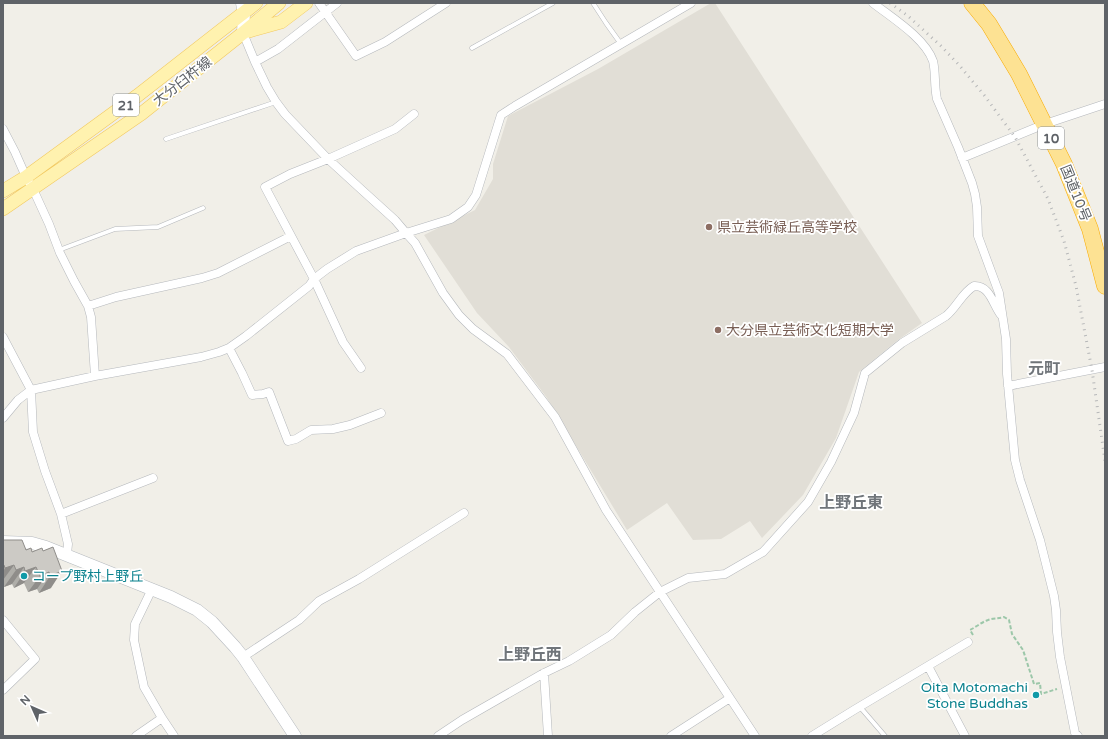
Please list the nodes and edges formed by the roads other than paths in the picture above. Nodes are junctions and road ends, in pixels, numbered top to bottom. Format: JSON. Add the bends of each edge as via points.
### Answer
{"nodes":[{"id":1,"x":256,"y":3,"type":"edge"},
{"id":2,"x":279,"y":3,"type":"edge"},
{"id":3,"x":306,"y":3,"type":"edge"},
{"id":4,"x":318,"y":3,"type":"edge"},
{"id":5,"x":337,"y":3,"type":"edge"},
{"id":6,"x":446,"y":3,"type":"edge"},
{"id":7,"x":553,"y":3,"type":"edge"},
{"id":8,"x":593,"y":3,"type":"edge"},
{"id":9,"x":692,"y":3,"type":"edge"},
{"id":10,"x":873,"y":3,"type":"edge"},
{"id":11,"x":972,"y":3,"type":"edge"},
{"id":12,"x":245,"y":6,"type":"edge"},
{"id":13,"x":326,"y":13,"type":"junction"},
{"id":14,"x":243,"y":33,"type":"junction"},
{"id":15,"x":621,"y":44,"type":"junction"},
{"id":16,"x":472,"y":48,"type":"dead end"},
{"id":17,"x":255,"y":62,"type":"junction"},
{"id":18,"x":276,"y":102,"type":"junction"},
{"id":19,"x":1105,"y":104,"type":"edge"},
{"id":20,"x":414,"y":114,"type":"dead end"},
{"id":21,"x":1045,"y":124,"type":"junction"},
{"id":22,"x":3,"y":129,"type":"edge"},
{"id":23,"x":166,"y":139,"type":"dead end"},
{"id":24,"x":962,"y":158,"type":"junction"},
{"id":25,"x":328,"y":159,"type":"junction"},
{"id":26,"x":26,"y":177,"type":"junction"},
{"id":27,"x":33,"y":189,"type":"junction"},
{"id":28,"x":3,"y":191,"type":"edge"},
{"id":29,"x":203,"y":208,"type":"dead end"},
{"id":30,"x":3,"y":209,"type":"edge"},
{"id":31,"x":406,"y":233,"type":"junction"},
{"id":32,"x":291,"y":236,"type":"junction"},
{"id":33,"x":59,"y":250,"type":"junction"},
{"id":34,"x":314,"y":279,"type":"junction"},
{"id":35,"x":1105,"y":286,"type":"edge"},
{"id":36,"x":88,"y":306,"type":"junction"},
{"id":37,"x":1003,"y":317,"type":"junction"},
{"id":38,"x":3,"y":337,"type":"edge"},
{"id":39,"x":229,"y":348,"type":"junction"},
{"id":40,"x":1105,"y":367,"type":"edge"},
{"id":41,"x":361,"y":368,"type":"dead end"},
{"id":42,"x":96,"y":376,"type":"junction"},
{"id":43,"x":1008,"y":386,"type":"junction"},
{"id":44,"x":31,"y":390,"type":"junction"},
{"id":45,"x":381,"y":413,"type":"dead end"},
{"id":46,"x":3,"y":418,"type":"edge"},
{"id":47,"x":153,"y":478,"type":"dead end"},
{"id":48,"x":464,"y":513,"type":"dead end"},
{"id":49,"x":61,"y":514,"type":"junction"},
{"id":50,"x":3,"y":542,"type":"edge"},
{"id":51,"x":66,"y":554,"type":"junction"},
{"id":52,"x":152,"y":589,"type":"junction"},
{"id":53,"x":660,"y":592,"type":"junction"},
{"id":54,"x":3,"y":620,"type":"edge"},
{"id":55,"x":968,"y":642,"type":"road end"},
{"id":56,"x":243,"y":657,"type":"junction"},
{"id":57,"x":928,"y":666,"type":"junction"},
{"id":58,"x":544,"y":673,"type":"junction"},
{"id":59,"x":3,"y":690,"type":"edge"},
{"id":60,"x":730,"y":698,"type":"junction"},
{"id":61,"x":859,"y":707,"type":"junction"},
{"id":62,"x":162,"y":718,"type":"junction"},
{"id":63,"x":136,"y":736,"type":"edge"},
{"id":64,"x":174,"y":736,"type":"edge"},
{"id":65,"x":295,"y":736,"type":"edge"},
{"id":66,"x":438,"y":736,"type":"edge"},
{"id":67,"x":548,"y":736,"type":"edge"},
{"id":68,"x":671,"y":736,"type":"edge"},
{"id":69,"x":755,"y":736,"type":"edge"},
{"id":70,"x":812,"y":736,"type":"edge"},
{"id":71,"x":885,"y":736,"type":"edge"},
{"id":72,"x":965,"y":736,"type":"edge"},
{"id":73,"x":1078,"y":736,"type":"edge"}],
"edges":[{"from":1,"to":12,"type":"main road","name":"大分臼杵線","number":"21"},
{"from":2,"to":14,"type":"main road","name":"大分臼杵線","number":"21"},
{"from":3,"to":14,"type":"main road","via":[[281,22]]},
{"from":4,"to":13,"type":"street"},
{"from":5,"to":13,"type":"street"},
{"from":6,"to":13,"type":"street","via":[[384,42],[356,56]]},
{"from":7,"to":16,"type":"lane"},
{"from":8,"to":15,"type":"lane"},
{"from":9,"to":15,"type":"street"},
{"from":10,"to":24,"type":"street","via":[[908,30],[928,50],[934,70],[937,99]]},
{"from":11,"to":21,"type":"highway","name":"国道10号","number":"10","via":[[989,24]]},
{"from":12,"to":14,"type":"street"},
{"from":12,"to":26,"type":"main road","name":"大分臼杵線","number":"21","via":[[137,96]]},
{"from":13,"to":17,"type":"street","via":[[278,49]]},
{"from":14,"to":17,"type":"street"},
{"from":14,"to":27,"type":"main road","name":"大分臼杵線","number":"21","via":[[141,114]]},
{"from":15,"to":31,"type":"street","via":[[501,115],[476,195],[468,207],[451,219]]},
{"from":17,"to":18,"type":"street"},
{"from":18,"to":23,"type":"lane"},
{"from":18,"to":25,"type":"street"},
{"from":19,"to":21,"type":"street"},
{"from":20,"to":25,"type":"street","via":[[395,129]]},
{"from":21,"to":24,"type":"street"},
{"from":21,"to":35,"type":"highway","name":"国道10号","number":"10","via":[[1090,229]]},
{"from":22,"to":26,"type":"street"},
{"from":24,"to":37,"type":"street","via":[[975,194],[978,236],[999,293]]},
{"from":25,"to":31,"type":"street"},
{"from":25,"to":32,"type":"street","via":[[265,187]]},
{"from":26,"to":27,"type":"street"},
{"from":26,"to":28,"type":"main road","name":"大分臼杵線","number":"21"},
{"from":27,"to":30,"type":"main road","name":"大分臼杵線","number":"21"},
{"from":27,"to":33,"type":"street"},
{"from":29,"to":33,"type":"lane","via":[[158,227],[115,229]]},
{"from":31,"to":34,"type":"street","via":[[356,252]]},
{"from":31,"to":53,"type":"street","via":[[415,243],[443,293],[459,314],[473,329],[507,354],[555,417],[606,510]]},
{"from":32,"to":34,"type":"street"},
{"from":32,"to":36,"type":"street","via":[[202,278],[116,297]]},
{"from":33,"to":36,"type":"street"},
{"from":34,"to":39,"type":"street","via":[[309,286]]},
{"from":34,"to":41,"type":"street","via":[[343,342]]},
{"from":36,"to":42,"type":"street","via":[[92,317]]},
{"from":37,"to":43,"type":"street"},
{"from":37,"to":53,"type":"street","via":[[984,289],[976,285],[969,289],[951,312],[902,343],[865,373],[854,413],[831,462],[808,502],[763,552],[724,574],[688,578]]},
{"from":38,"to":44,"type":"street"},
{"from":39,"to":42,"type":"street","via":[[201,357]]},
{"from":39,"to":45,"type":"street","via":[[252,396],[269,392],[288,441],[296,440],[311,430],[333,430]]},
{"from":40,"to":43,"type":"street"},
{"from":42,"to":44,"type":"street"},
{"from":43,"to":73,"type":"street","via":[[1016,466],[1049,573],[1056,610],[1059,651],[1075,733]]},
{"from":44,"to":46,"type":"street","via":[[18,400]]},
{"from":44,"to":49,"type":"street","via":[[33,432]]},
{"from":47,"to":49,"type":"street"},
{"from":48,"to":56,"type":"street","via":[[319,601],[299,620]]},
{"from":49,"to":51,"type":"street","via":[[68,544]]},
{"from":50,"to":51,"type":"street","via":[[32,543]]},
{"from":51,"to":52,"type":"street"},
{"from":52,"to":56,"type":"street","via":[[182,602],[204,616],[220,629]]},
{"from":52,"to":62,"type":"street","via":[[134,624],[134,640],[144,687]]},
{"from":53,"to":58,"type":"street","via":[[611,635]]},
{"from":53,"to":60,"type":"street"},
{"from":54,"to":59,"type":"street","via":[[35,659]]},
{"from":55,"to":57,"type":"street"},
{"from":56,"to":65,"type":"street"},
{"from":57,"to":61,"type":"street"},
{"from":57,"to":72,"type":"street"},
{"from":58,"to":66,"type":"street"},
{"from":58,"to":67,"type":"street"},
{"from":60,"to":68,"type":"street"},
{"from":60,"to":69,"type":"street"},
{"from":61,"to":70,"type":"street"},
{"from":61,"to":71,"type":"lane"},
{"from":62,"to":63,"type":"street"},
{"from":62,"to":64,"type":"street"}]}
